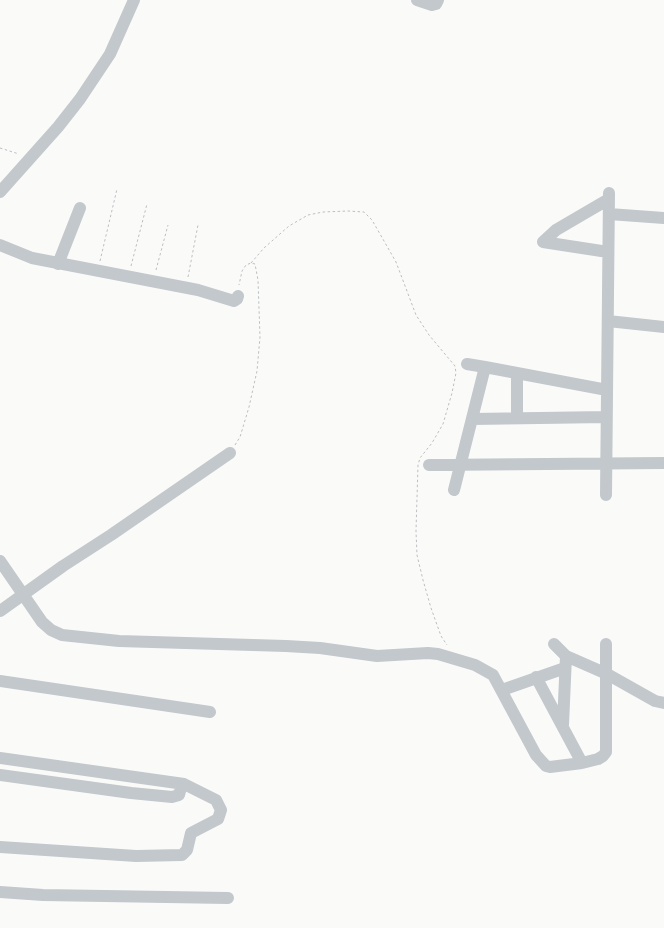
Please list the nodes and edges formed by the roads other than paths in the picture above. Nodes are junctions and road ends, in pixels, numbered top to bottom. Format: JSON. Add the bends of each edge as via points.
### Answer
{"nodes":[{"id":1,"x":134,"y":0,"type":"edge"},
{"id":2,"x":417,"y":0,"type":"edge"},
{"id":3,"x":438,"y":0,"type":"edge"},
{"id":4,"x":0,"y":192,"type":"edge"},
{"id":5,"x":80,"y":208,"type":"dead end"},
{"id":6,"x":609,"y":214,"type":"junction"},
{"id":7,"x":664,"y":218,"type":"edge"},
{"id":8,"x":0,"y":245,"type":"edge"},
{"id":9,"x":608,"y":252,"type":"junction"},
{"id":10,"x":58,"y":264,"type":"junction"},
{"id":11,"x":238,"y":296,"type":"road end"},
{"id":12,"x":608,"y":321,"type":"junction"},
{"id":13,"x":664,"y":327,"type":"edge"},
{"id":14,"x":467,"y":364,"type":"dead end"},
{"id":15,"x":485,"y":367,"type":"junction"},
{"id":16,"x":517,"y":373,"type":"junction"},
{"id":17,"x":607,"y":390,"type":"junction"},
{"id":18,"x":606,"y":417,"type":"junction"},
{"id":19,"x":517,"y":418,"type":"junction"},
{"id":20,"x":472,"y":419,"type":"junction"},
{"id":21,"x":230,"y":453,"type":"road end"},
{"id":22,"x":664,"y":463,"type":"edge"},
{"id":23,"x":460,"y":464,"type":"junction"},
{"id":24,"x":606,"y":464,"type":"junction"},
{"id":25,"x":429,"y":465,"type":"dead end"},
{"id":26,"x":454,"y":490,"type":"dead end"},
{"id":27,"x":606,"y":495,"type":"dead end"},
{"id":28,"x":0,"y":561,"type":"edge"},
{"id":29,"x":23,"y":593,"type":"junction"},
{"id":30,"x":0,"y":611,"type":"edge"},
{"id":31,"x":554,"y":644,"type":"dead end"},
{"id":32,"x":606,"y":644,"type":"dead end"},
{"id":33,"x":566,"y":662,"type":"junction"},
{"id":34,"x":607,"y":674,"type":"junction"},
{"id":35,"x":536,"y":677,"type":"junction"},
{"id":36,"x":0,"y":681,"type":"edge"},
{"id":37,"x":502,"y":690,"type":"junction"},
{"id":38,"x":664,"y":703,"type":"edge"},
{"id":39,"x":210,"y":712,"type":"dead end"},
{"id":40,"x":563,"y":725,"type":"junction"},
{"id":41,"x":0,"y":758,"type":"edge"},
{"id":42,"x":582,"y":763,"type":"junction"},
{"id":43,"x":0,"y":775,"type":"edge"},
{"id":44,"x":182,"y":784,"type":"junction"},
{"id":45,"x":0,"y":847,"type":"edge"},
{"id":46,"x":0,"y":892,"type":"edge"},
{"id":47,"x":228,"y":898,"type":"dead end"}],
"edges":[{"from":1,"to":4,"type":"street","via":[[110,54],[80,99]]},
{"from":2,"to":3,"type":"street","via":[[432,5]]},
{"from":5,"to":10,"type":"street"},
{"from":6,"to":7,"type":"street"},
{"from":6,"to":9,"type":"street"},
{"from":6,"to":9,"type":"street","via":[[609,196],[542,242]]},
{"from":8,"to":10,"type":"street"},
{"from":9,"to":12,"type":"street"},
{"from":10,"to":11,"type":"street","via":[[186,287],[234,301]]},
{"from":12,"to":13,"type":"street"},
{"from":12,"to":17,"type":"street"},
{"from":14,"to":15,"type":"street"},
{"from":15,"to":16,"type":"street"},
{"from":15,"to":20,"type":"street"},
{"from":16,"to":17,"type":"street"},
{"from":16,"to":19,"type":"street"},
{"from":17,"to":18,"type":"street"},
{"from":18,"to":19,"type":"street"},
{"from":18,"to":24,"type":"street"},
{"from":19,"to":20,"type":"street"},
{"from":20,"to":23,"type":"street"},
{"from":21,"to":29,"type":"street"},
{"from":22,"to":24,"type":"street"},
{"from":23,"to":24,"type":"street"},
{"from":23,"to":25,"type":"street"},
{"from":23,"to":26,"type":"street"},
{"from":24,"to":27,"type":"street"},
{"from":28,"to":29,"type":"street"},
{"from":29,"to":30,"type":"street"},
{"from":29,"to":37,"type":"street","via":[[42,622],[62,635],[286,646],[376,656],[428,653],[486,670]]},
{"from":31,"to":33,"type":"street"},
{"from":32,"to":34,"type":"street"},
{"from":33,"to":34,"type":"street"},
{"from":33,"to":35,"type":"street"},
{"from":33,"to":40,"type":"street"},
{"from":34,"to":38,"type":"street"},
{"from":34,"to":42,"type":"street","via":[[606,752],[598,759]]},
{"from":35,"to":37,"type":"street"},
{"from":35,"to":40,"type":"street"},
{"from":36,"to":39,"type":"street"},
{"from":37,"to":42,"type":"street","via":[[541,762],[550,767]]},
{"from":40,"to":42,"type":"street"},
{"from":41,"to":44,"type":"street"},
{"from":43,"to":44,"type":"street","via":[[172,797],[179,795]]},
{"from":44,"to":45,"type":"street","via":[[212,796],[222,810],[218,819],[191,834],[187,850],[182,855],[136,856]]},
{"from":46,"to":47,"type":"street"}]}
